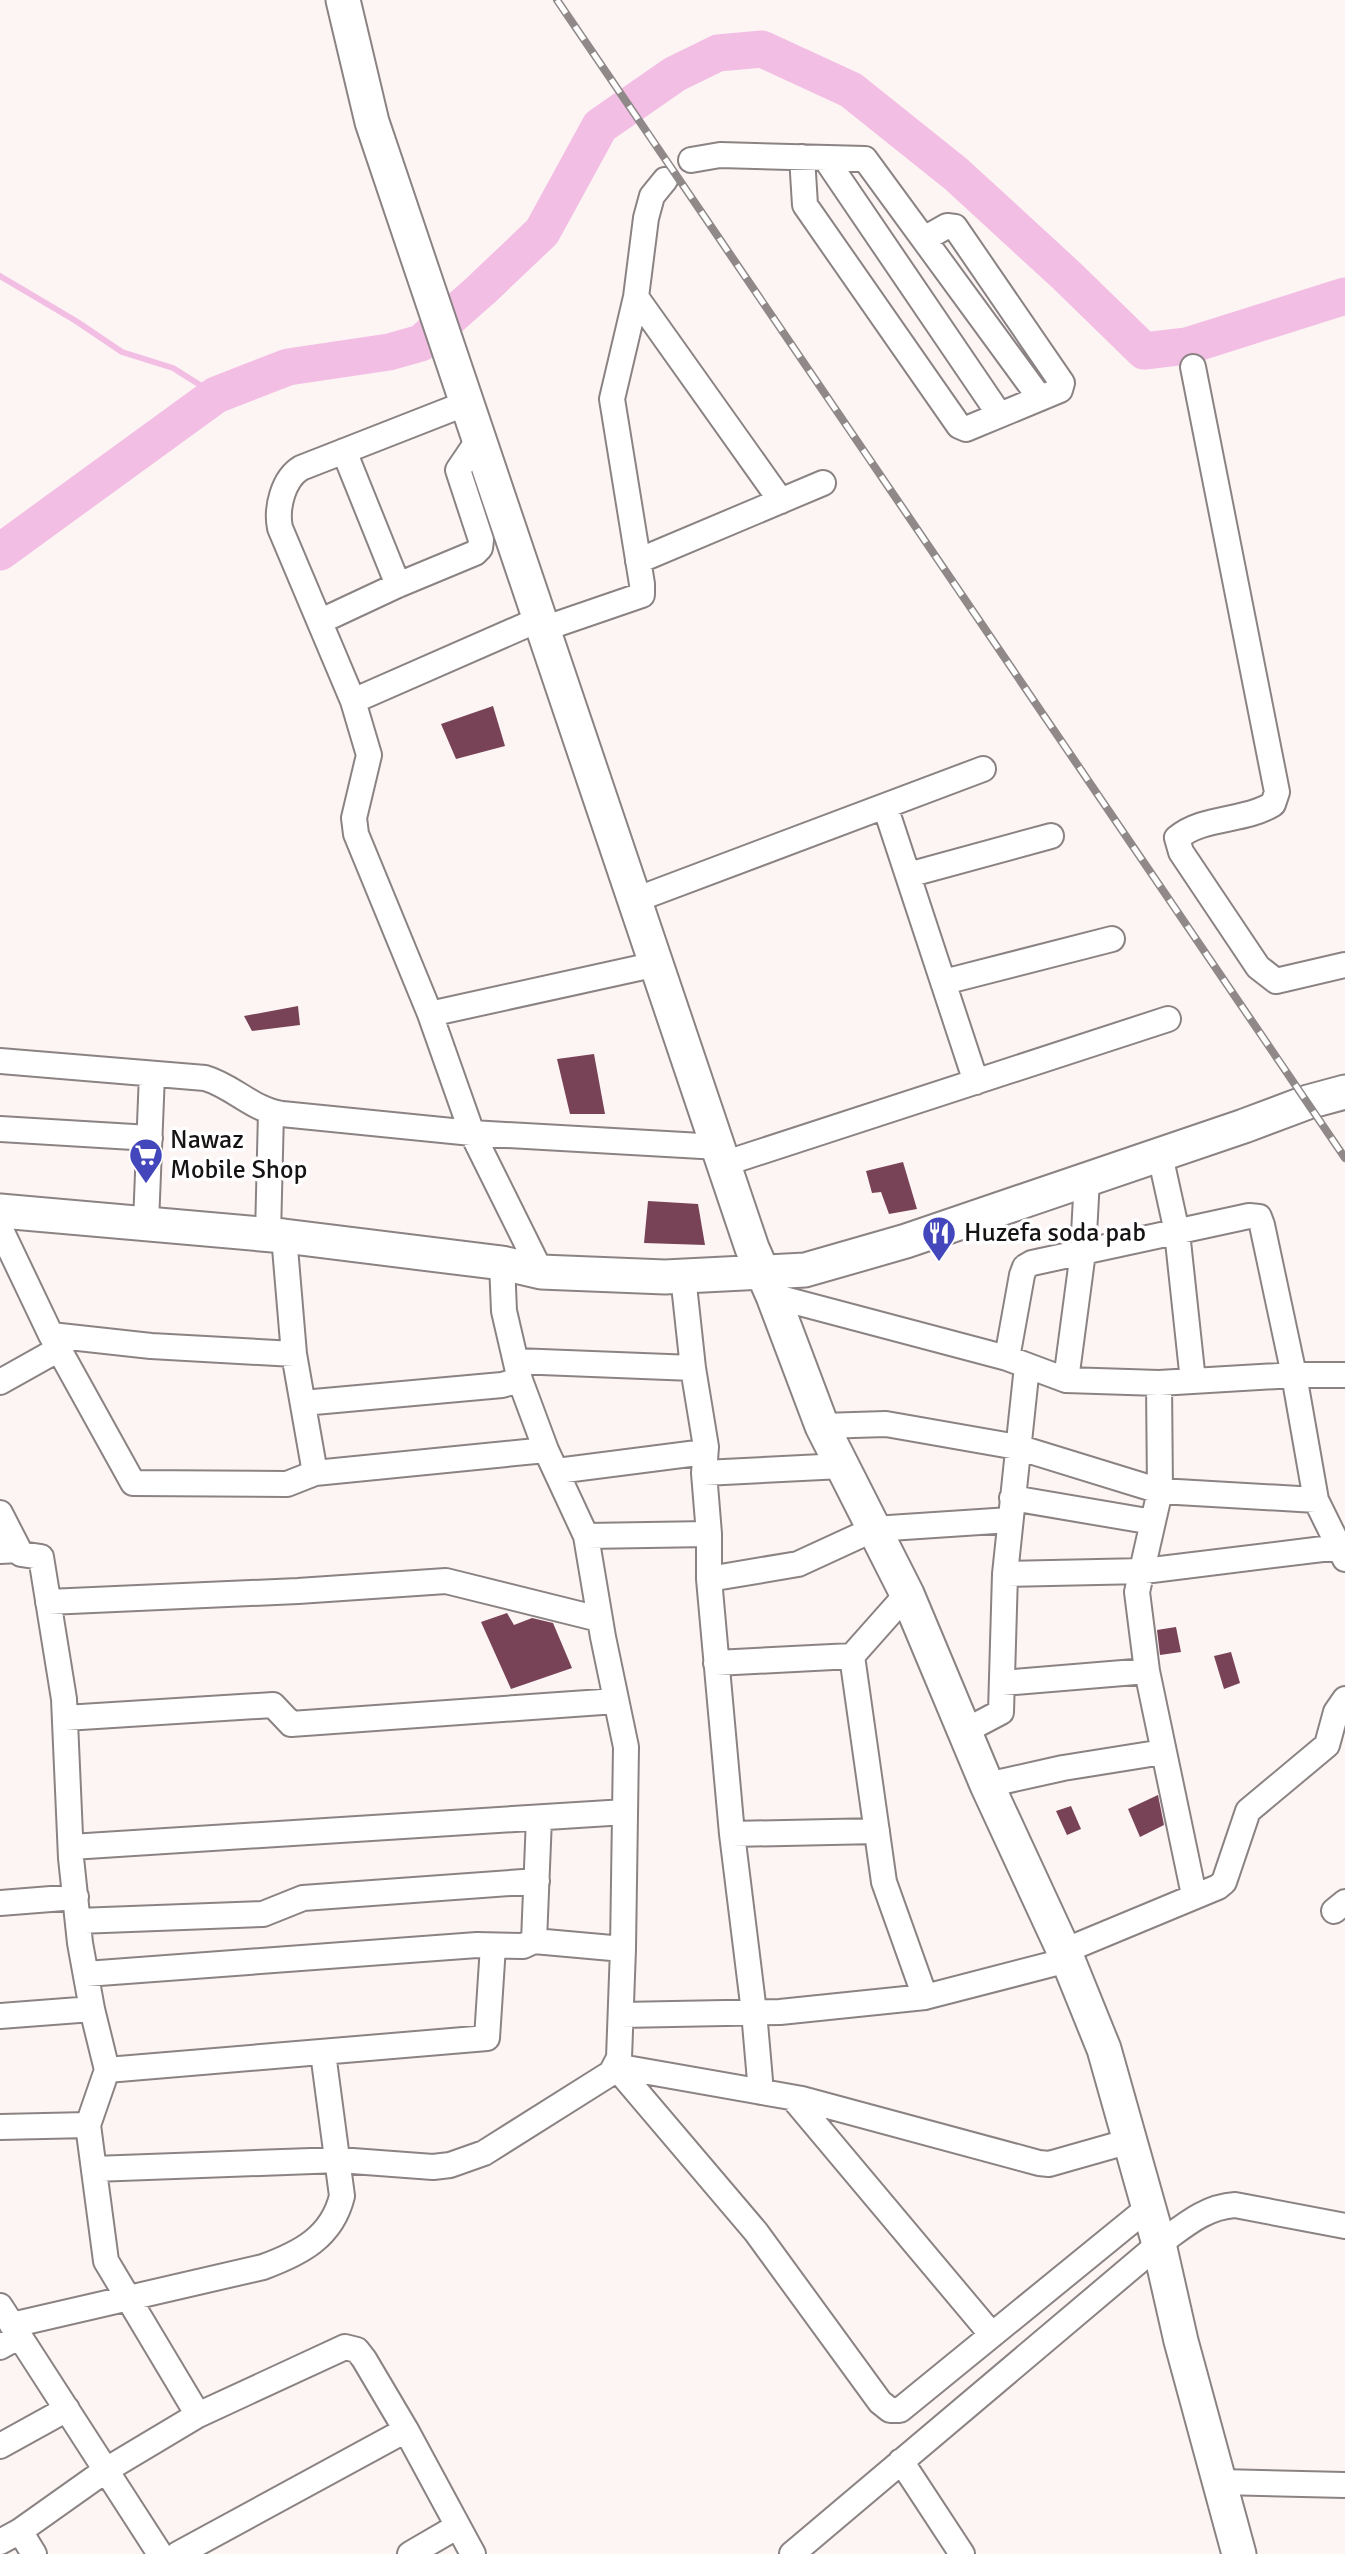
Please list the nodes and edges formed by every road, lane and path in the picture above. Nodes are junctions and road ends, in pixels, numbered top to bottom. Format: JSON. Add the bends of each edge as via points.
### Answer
{"nodes":[{"id":1,"x":343,"y":0,"type":"edge"},
{"id":2,"x":814,"y":158,"type":"junction"},
{"id":3,"x":691,"y":160,"type":"dead end"},
{"id":4,"x":665,"y":180,"type":"dead end"},
{"id":5,"x":636,"y":297,"type":"junction"},
{"id":6,"x":1193,"y":367,"type":"dead end"},
{"id":7,"x":467,"y":403,"type":"junction"},
{"id":8,"x":999,"y":414,"type":"junction"},
{"id":9,"x":479,"y":439,"type":"junction"},
{"id":10,"x":344,"y":451,"type":"junction"},
{"id":11,"x":823,"y":483,"type":"dead end"},
{"id":12,"x":781,"y":501,"type":"junction"},
{"id":13,"x":638,"y":561,"type":"junction"},
{"id":14,"x":398,"y":585,"type":"junction"},
{"id":15,"x":321,"y":621,"type":"junction"},
{"id":16,"x":541,"y":624,"type":"junction"},
{"id":17,"x":353,"y":701,"type":"junction"},
{"id":18,"x":983,"y":769,"type":"dead end"},
{"id":19,"x":886,"y":806,"type":"junction"},
{"id":20,"x":1051,"y":836,"type":"dead end"},
{"id":21,"x":908,"y":875,"type":"junction"},
{"id":22,"x":635,"y":900,"type":"junction"},
{"id":23,"x":1112,"y":939,"type":"dead end"},
{"id":24,"x":657,"y":964,"type":"junction"},
{"id":25,"x":1345,"y":965,"type":"edge"},
{"id":26,"x":944,"y":982,"type":"junction"},
{"id":27,"x":430,"y":1014,"type":"junction"},
{"id":28,"x":1168,"y":1019,"type":"dead end"},
{"id":29,"x":0,"y":1061,"type":"edge"},
{"id":30,"x":152,"y":1074,"type":"junction"},
{"id":31,"x":976,"y":1082,"type":"junction"},
{"id":32,"x":1345,"y":1092,"type":"edge"},
{"id":33,"x":271,"y":1112,"type":"junction"},
{"id":34,"x":0,"y":1129,"type":"edge"},
{"id":35,"x":471,"y":1132,"type":"junction"},
{"id":36,"x":150,"y":1138,"type":"junction"},
{"id":37,"x":1160,"y":1155,"type":"junction"},
{"id":38,"x":721,"y":1156,"type":"junction"},
{"id":39,"x":1087,"y":1179,"type":"junction"},
{"id":40,"x":0,"y":1211,"type":"edge"},
{"id":41,"x":146,"y":1223,"type":"junction"},
{"id":42,"x":0,"y":1228,"type":"edge"},
{"id":43,"x":1177,"y":1232,"type":"junction"},
{"id":44,"x":276,"y":1236,"type":"junction"},
{"id":45,"x":1083,"y":1252,"type":"junction"},
{"id":46,"x":502,"y":1264,"type":"junction"},
{"id":47,"x":541,"y":1272,"type":"junction"},
{"id":48,"x":683,"y":1276,"type":"junction"},
{"id":49,"x":768,"y":1284,"type":"junction"},
{"id":50,"x":55,"y":1342,"type":"junction"},
{"id":51,"x":294,"y":1354,"type":"junction"},
{"id":52,"x":1017,"y":1362,"type":"junction"},
{"id":53,"x":693,"y":1368,"type":"junction"},
{"id":54,"x":518,"y":1370,"type":"junction"},
{"id":55,"x":1294,"y":1375,"type":"junction"},
{"id":56,"x":1345,"y":1375,"type":"edge"},
{"id":57,"x":1066,"y":1380,"type":"junction"},
{"id":58,"x":1193,"y":1381,"type":"junction"},
{"id":59,"x":0,"y":1382,"type":"edge"},
{"id":60,"x":1159,"y":1383,"type":"junction"},
{"id":61,"x":303,"y":1404,"type":"junction"},
{"id":62,"x":822,"y":1426,"type":"junction"},
{"id":63,"x":1017,"y":1447,"type":"junction"},
{"id":64,"x":551,"y":1460,"type":"junction"},
{"id":65,"x":704,"y":1462,"type":"junction"},
{"id":66,"x":842,"y":1466,"type":"junction"},
{"id":67,"x":315,"y":1472,"type":"junction"},
{"id":68,"x":1160,"y":1491,"type":"junction"},
{"id":69,"x":1316,"y":1500,"type":"junction"},
{"id":70,"x":1011,"y":1509,"type":"junction"},
{"id":71,"x":0,"y":1513,"type":"edge"},
{"id":72,"x":1153,"y":1522,"type":"junction"},
{"id":73,"x":874,"y":1529,"type":"junction"},
{"id":74,"x":709,"y":1534,"type":"junction"},
{"id":75,"x":586,"y":1536,"type":"junction"},
{"id":76,"x":9,"y":1550,"type":"edge"},
{"id":77,"x":1342,"y":1553,"type":"edge"},
{"id":78,"x":1144,"y":1571,"type":"junction"},
{"id":79,"x":1005,"y":1574,"type":"junction"},
{"id":80,"x":709,"y":1578,"type":"junction"},
{"id":81,"x":907,"y":1594,"type":"junction"},
{"id":82,"x":48,"y":1602,"type":"junction"},
{"id":83,"x":599,"y":1619,"type":"junction"},
{"id":84,"x":852,"y":1656,"type":"junction"},
{"id":85,"x":716,"y":1663,"type":"junction"},
{"id":86,"x":1147,"y":1671,"type":"junction"},
{"id":87,"x":1002,"y":1683,"type":"junction"},
{"id":88,"x":1345,"y":1699,"type":"edge"},
{"id":89,"x":616,"y":1701,"type":"junction"},
{"id":90,"x":65,"y":1718,"type":"junction"},
{"id":91,"x":965,"y":1731,"type":"junction"},
{"id":92,"x":1338,"y":1736,"type":"edge"},
{"id":93,"x":1163,"y":1752,"type":"junction"},
{"id":94,"x":987,"y":1785,"type":"junction"},
{"id":95,"x":625,"y":1812,"type":"junction"},
{"id":96,"x":539,"y":1818,"type":"junction"},
{"id":97,"x":877,"y":1831,"type":"junction"},
{"id":98,"x":732,"y":1834,"type":"junction"},
{"id":99,"x":71,"y":1847,"type":"junction"},
{"id":100,"x":537,"y":1881,"type":"junction"},
{"id":101,"x":1194,"y":1895,"type":"junction"},
{"id":102,"x":0,"y":1903,"type":"edge"},
{"id":103,"x":77,"y":1909,"type":"junction"},
{"id":104,"x":534,"y":1941,"type":"junction"},
{"id":105,"x":493,"y":1946,"type":"junction"},
{"id":106,"x":624,"y":1949,"type":"junction"},
{"id":107,"x":1066,"y":1955,"type":"junction"},
{"id":108,"x":86,"y":1974,"type":"junction"},
{"id":109,"x":925,"y":1997,"type":"junction"},
{"id":110,"x":92,"y":2009,"type":"junction"},
{"id":111,"x":754,"y":2012,"type":"junction"},
{"id":112,"x":621,"y":2015,"type":"junction"},
{"id":113,"x":0,"y":2017,"type":"edge"},
{"id":114,"x":324,"y":2053,"type":"junction"},
{"id":115,"x":615,"y":2066,"type":"junction"},
{"id":116,"x":107,"y":2070,"type":"junction"},
{"id":117,"x":761,"y":2092,"type":"junction"},
{"id":118,"x":793,"y":2098,"type":"junction"},
{"id":119,"x":88,"y":2125,"type":"junction"},
{"id":120,"x":0,"y":2127,"type":"edge"},
{"id":121,"x":1130,"y":2141,"type":"junction"},
{"id":122,"x":339,"y":2160,"type":"junction"},
{"id":123,"x":94,"y":2169,"type":"junction"},
{"id":124,"x":1149,"y":2207,"type":"junction"},
{"id":125,"x":1345,"y":2226,"type":"edge"},
{"id":126,"x":1160,"y":2244,"type":"junction"},
{"id":127,"x":129,"y":2299,"type":"junction"},
{"id":128,"x":8,"y":2328,"type":"edge"},
{"id":129,"x":992,"y":2335,"type":"junction"},
{"id":130,"x":67,"y":2409,"type":"junction"},
{"id":131,"x":198,"y":2414,"type":"junction"},
{"id":132,"x":406,"y":2430,"type":"junction"},
{"id":133,"x":0,"y":2446,"type":"edge"},
{"id":134,"x":901,"y":2461,"type":"junction"},
{"id":135,"x":106,"y":2470,"type":"junction"},
{"id":136,"x":1220,"y":2482,"type":"junction"},
{"id":137,"x":1345,"y":2485,"type":"edge"},
{"id":138,"x":458,"y":2526,"type":"junction"},
{"id":139,"x":10,"y":2537,"type":"edge"},
{"id":140,"x":34,"y":2554,"type":"edge"},
{"id":141,"x":160,"y":2554,"type":"edge"},
{"id":142,"x":178,"y":2554,"type":"edge"},
{"id":143,"x":410,"y":2554,"type":"edge"},
{"id":144,"x":473,"y":2554,"type":"edge"},
{"id":145,"x":792,"y":2554,"type":"edge"},
{"id":146,"x":962,"y":2554,"type":"edge"},
{"id":147,"x":1239,"y":2554,"type":"edge"}],
"edges":[{"from":1,"to":7,"type":"street","via":[[372,122]]},
{"from":2,"to":3,"type":"street","via":[[720,155]]},
{"from":2,"to":8,"type":"street"},
{"from":2,"to":8,"type":"street","via":[[805,205],[959,426],[966,429]]},
{"from":2,"to":8,"type":"street","via":[[865,159],[924,239],[947,226],[955,227],[1062,383],[1060,390]]},
{"from":4,"to":5,"type":"street","via":[[652,196],[646,218]]},
{"from":5,"to":12,"type":"street"},
{"from":5,"to":13,"type":"street","via":[[612,399]]},
{"from":6,"to":25,"type":"street","via":[[1277,792],[1273,804],[1261,811],[1187,830],[1177,838],[1181,852],[1258,967],[1276,981]]},
{"from":7,"to":9,"type":"street"},
{"from":7,"to":10,"type":"street"},
{"from":9,"to":14,"type":"street","via":[[458,470],[480,548]]},
{"from":9,"to":16,"type":"street"},
{"from":10,"to":14,"type":"street"},
{"from":10,"to":15,"type":"street","via":[[293,473],[278,517]]},
{"from":11,"to":12,"type":"street"},
{"from":12,"to":13,"type":"street"},
{"from":13,"to":16,"type":"street","via":[[642,595]]},
{"from":14,"to":15,"type":"street"},
{"from":15,"to":17,"type":"street"},
{"from":16,"to":17,"type":"street"},
{"from":16,"to":22,"type":"street"},
{"from":17,"to":27,"type":"street","via":[[369,755],[354,826]]},
{"from":18,"to":19,"type":"street"},
{"from":19,"to":21,"type":"street"},
{"from":19,"to":22,"type":"street"},
{"from":20,"to":21,"type":"street"},
{"from":21,"to":26,"type":"street"},
{"from":22,"to":24,"type":"street"},
{"from":23,"to":26,"type":"street"},
{"from":24,"to":27,"type":"street"},
{"from":24,"to":38,"type":"street"},
{"from":26,"to":31,"type":"street"},
{"from":27,"to":35,"type":"street"},
{"from":28,"to":31,"type":"street"},
{"from":29,"to":30,"type":"street"},
{"from":30,"to":33,"type":"street","via":[[215,1081]]},
{"from":30,"to":36,"type":"street"},
{"from":31,"to":38,"type":"street"},
{"from":32,"to":37,"type":"street"},
{"from":33,"to":35,"type":"street"},
{"from":33,"to":44,"type":"street"},
{"from":34,"to":36,"type":"street"},
{"from":35,"to":38,"type":"street"},
{"from":35,"to":47,"type":"street"},
{"from":36,"to":41,"type":"street"},
{"from":37,"to":39,"type":"street"},
{"from":37,"to":43,"type":"street"},
{"from":38,"to":49,"type":"street"},
{"from":39,"to":45,"type":"street"},
{"from":39,"to":49,"type":"street"},
{"from":40,"to":41,"type":"street"},
{"from":41,"to":44,"type":"street"},
{"from":42,"to":50,"type":"street"},
{"from":43,"to":45,"type":"street"},
{"from":43,"to":55,"type":"street","via":[[1259,1217]]},
{"from":43,"to":58,"type":"street"},
{"from":44,"to":46,"type":"street"},
{"from":44,"to":51,"type":"street"},
{"from":45,"to":52,"type":"street","via":[[1025,1268]]},
{"from":45,"to":57,"type":"street"},
{"from":46,"to":47,"type":"street"},
{"from":46,"to":54,"type":"street","via":[[503,1311]]},
{"from":47,"to":48,"type":"street"},
{"from":48,"to":49,"type":"street"},
{"from":48,"to":53,"type":"street"},
{"from":49,"to":52,"type":"street"},
{"from":49,"to":62,"type":"street"},
{"from":50,"to":51,"type":"street"},
{"from":50,"to":59,"type":"street"},
{"from":50,"to":67,"type":"street","via":[[133,1483],[287,1484]]},
{"from":51,"to":61,"type":"street"},
{"from":52,"to":57,"type":"street"},
{"from":52,"to":63,"type":"street"},
{"from":53,"to":54,"type":"street"},
{"from":53,"to":65,"type":"street"},
{"from":54,"to":61,"type":"street","via":[[502,1385]]},
{"from":54,"to":64,"type":"street"},
{"from":55,"to":56,"type":"street"},
{"from":55,"to":58,"type":"street"},
{"from":55,"to":69,"type":"street"},
{"from":57,"to":60,"type":"street"},
{"from":58,"to":60,"type":"street"},
{"from":60,"to":68,"type":"street"},
{"from":61,"to":67,"type":"street"},
{"from":62,"to":63,"type":"street","via":[[886,1424]]},
{"from":62,"to":66,"type":"street"},
{"from":63,"to":68,"type":"street"},
{"from":63,"to":70,"type":"street"},
{"from":64,"to":65,"type":"street"},
{"from":64,"to":67,"type":"street"},
{"from":64,"to":75,"type":"street"},
{"from":65,"to":66,"type":"street"},
{"from":65,"to":74,"type":"street"},
{"from":66,"to":73,"type":"street"},
{"from":68,"to":69,"type":"street"},
{"from":68,"to":72,"type":"street"},
{"from":69,"to":77,"type":"street"},
{"from":70,"to":72,"type":"street"},
{"from":70,"to":73,"type":"street"},
{"from":70,"to":79,"type":"street"},
{"from":71,"to":76,"type":"street"},
{"from":72,"to":78,"type":"street"},
{"from":73,"to":80,"type":"street","via":[[798,1564]]},
{"from":73,"to":81,"type":"street"},
{"from":74,"to":75,"type":"street"},
{"from":74,"to":80,"type":"street"},
{"from":75,"to":83,"type":"street"},
{"from":76,"to":82,"type":"street","via":[[41,1557]]},
{"from":77,"to":78,"type":"street"},
{"from":78,"to":79,"type":"street"},
{"from":78,"to":86,"type":"street","via":[[1137,1592]]},
{"from":79,"to":87,"type":"street"},
{"from":80,"to":85,"type":"street"},
{"from":81,"to":84,"type":"street"},
{"from":81,"to":91,"type":"street"},
{"from":82,"to":83,"type":"street","via":[[446,1581]]},
{"from":82,"to":90,"type":"street"},
{"from":83,"to":89,"type":"street"},
{"from":84,"to":85,"type":"street"},
{"from":84,"to":97,"type":"street"},
{"from":85,"to":98,"type":"street"},
{"from":86,"to":87,"type":"street"},
{"from":86,"to":93,"type":"street"},
{"from":87,"to":91,"type":"street","via":[[1001,1712]]},
{"from":88,"to":92,"type":"street","via":[[1336,1712]]},
{"from":89,"to":90,"type":"street","via":[[291,1724],[274,1705]]},
{"from":89,"to":95,"type":"street","via":[[626,1747]]},
{"from":90,"to":99,"type":"street"},
{"from":91,"to":94,"type":"street"},
{"from":92,"to":101,"type":"street","via":[[1248,1811],[1224,1882]]},
{"from":93,"to":94,"type":"street"},
{"from":93,"to":101,"type":"street"},
{"from":94,"to":107,"type":"street"},
{"from":95,"to":96,"type":"street"},
{"from":95,"to":106,"type":"street"},
{"from":96,"to":99,"type":"street"},
{"from":96,"to":100,"type":"street"},
{"from":97,"to":98,"type":"street"},
{"from":97,"to":109,"type":"street","via":[[884,1882]]},
{"from":98,"to":111,"type":"street"},
{"from":99,"to":103,"type":"street"},
{"from":100,"to":103,"type":"street","via":[[303,1898],[263,1914]]},
{"from":100,"to":104,"type":"street"},
{"from":101,"to":107,"type":"street"},
{"from":102,"to":103,"type":"street"},
{"from":103,"to":108,"type":"street"},
{"from":104,"to":105,"type":"street","via":[[523,1946]]},
{"from":104,"to":106,"type":"street"},
{"from":105,"to":108,"type":"street"},
{"from":105,"to":114,"type":"street","via":[[487,2038]]},
{"from":106,"to":112,"type":"street"},
{"from":107,"to":109,"type":"street"},
{"from":107,"to":121,"type":"street","via":[[1104,2049]]},
{"from":108,"to":110,"type":"street"},
{"from":109,"to":111,"type":"street"},
{"from":110,"to":113,"type":"street"},
{"from":110,"to":116,"type":"street"},
{"from":111,"to":112,"type":"street"},
{"from":111,"to":117,"type":"street"},
{"from":112,"to":115,"type":"street"},
{"from":114,"to":116,"type":"street"},
{"from":114,"to":122,"type":"street"},
{"from":115,"to":117,"type":"street"},
{"from":115,"to":122,"type":"street","via":[[604,2079],[460,2162],[433,2167]]},
{"from":115,"to":129,"type":"street","via":[[756,2232],[890,2410],[900,2410]]},
{"from":116,"to":119,"type":"street"},
{"from":117,"to":118,"type":"street"},
{"from":118,"to":121,"type":"street","via":[[1039,2164]]},
{"from":118,"to":129,"type":"street"},
{"from":119,"to":120,"type":"street"},
{"from":119,"to":123,"type":"street"},
{"from":121,"to":124,"type":"street"},
{"from":122,"to":123,"type":"street"},
{"from":122,"to":127,"type":"street","via":[[342,2196],[338,2215],[324,2234],[291,2257]]},
{"from":123,"to":127,"type":"street","via":[[106,2261]]},
{"from":124,"to":126,"type":"street"},
{"from":124,"to":129,"type":"street"},
{"from":125,"to":126,"type":"street","via":[[1235,2205],[1218,2206]]},
{"from":126,"to":134,"type":"street"},
{"from":126,"to":136,"type":"street"},
{"from":127,"to":128,"type":"street"},
{"from":127,"to":131,"type":"street"},
{"from":128,"to":130,"type":"street"},
{"from":130,"to":133,"type":"street"},
{"from":130,"to":135,"type":"street"},
{"from":131,"to":132,"type":"street","via":[[345,2347],[357,2350],[364,2359]]},
{"from":131,"to":135,"type":"street"},
{"from":132,"to":138,"type":"street"},
{"from":132,"to":142,"type":"street"},
{"from":134,"to":145,"type":"street"},
{"from":134,"to":146,"type":"street"},
{"from":135,"to":139,"type":"street"},
{"from":135,"to":141,"type":"street"},
{"from":136,"to":137,"type":"street"},
{"from":136,"to":147,"type":"street"},
{"from":138,"to":143,"type":"street"},
{"from":138,"to":144,"type":"street"},
{"from":139,"to":140,"type":"street"}]}
